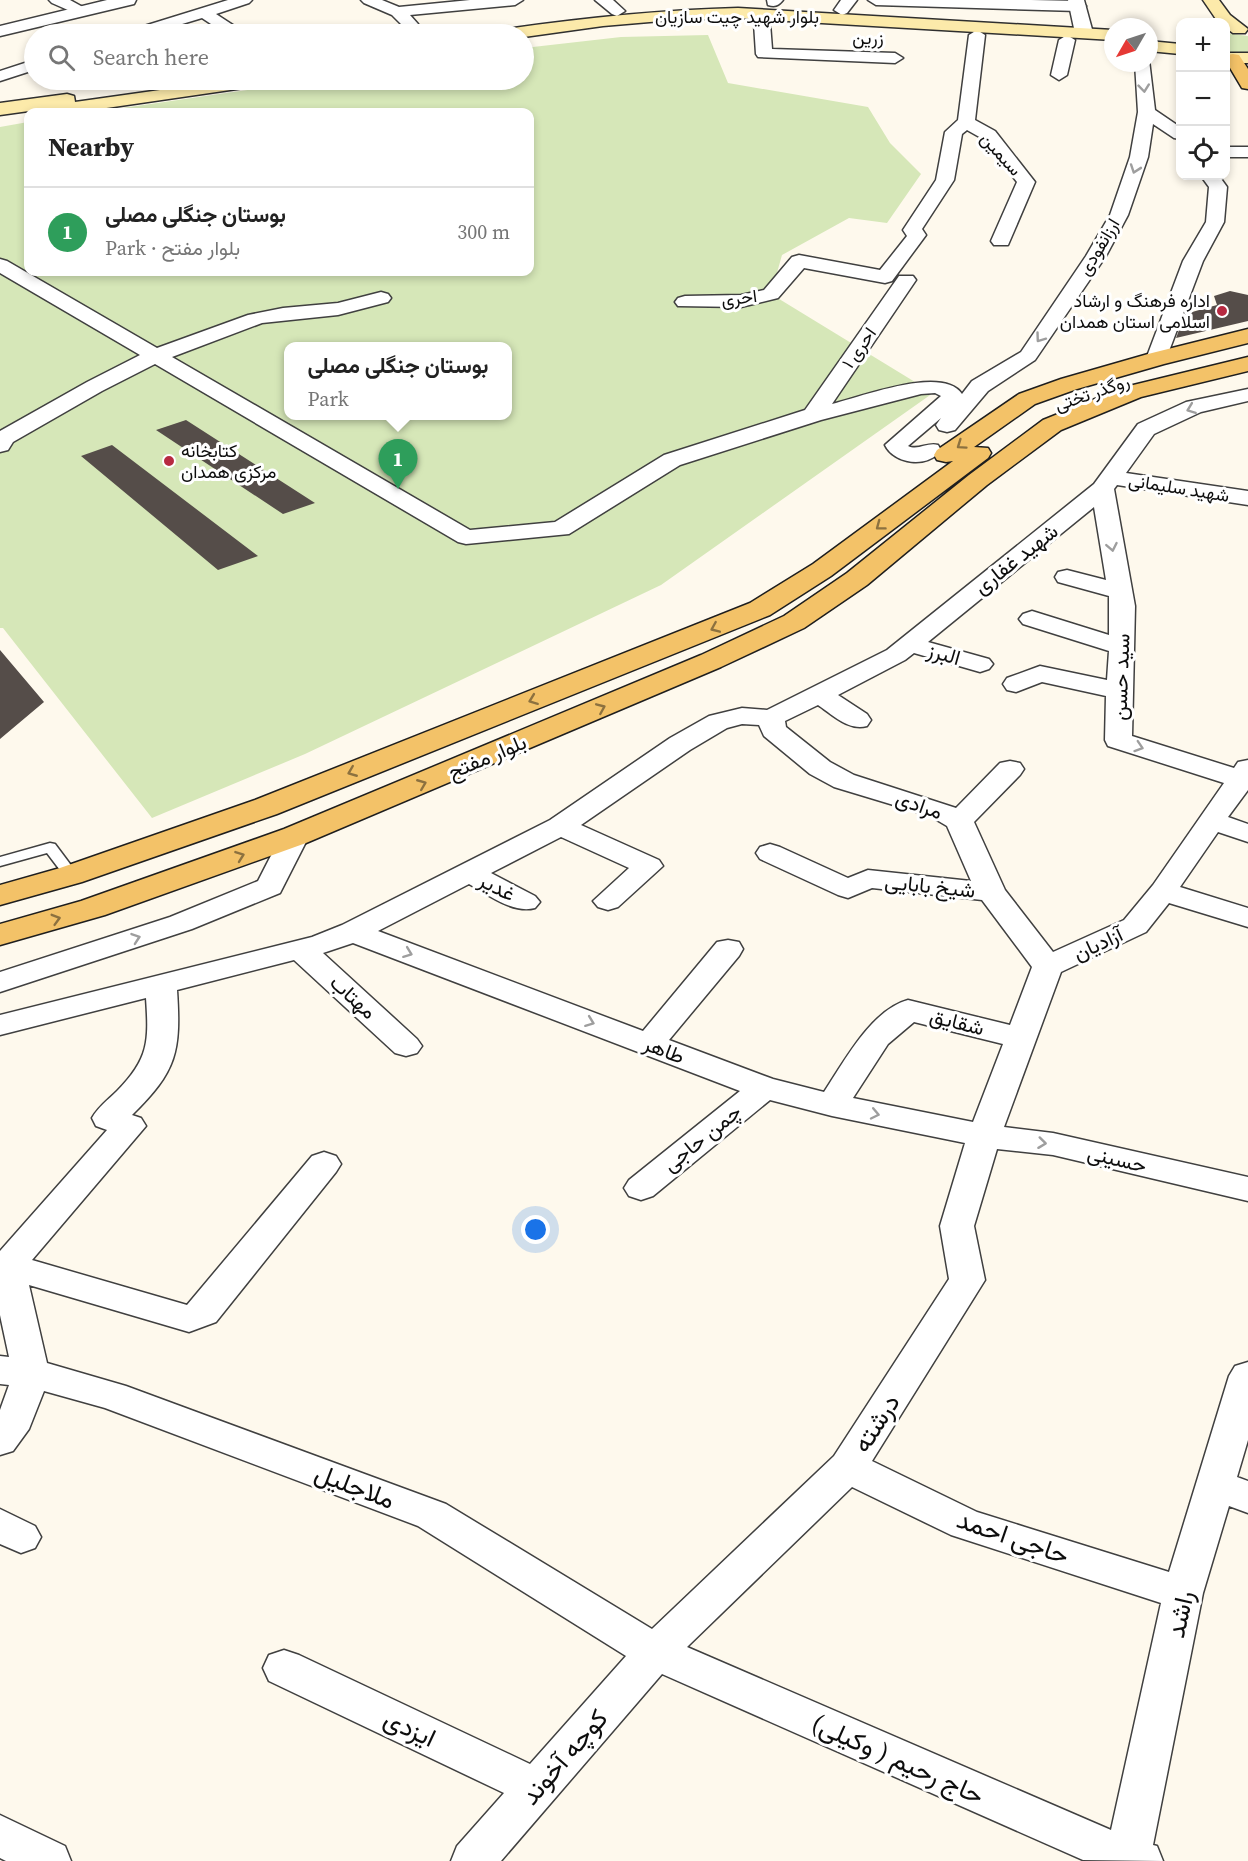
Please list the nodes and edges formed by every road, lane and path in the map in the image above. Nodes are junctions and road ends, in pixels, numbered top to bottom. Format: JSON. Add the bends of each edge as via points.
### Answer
{"nodes":[{"id":1,"x":57,"y":0,"type":"edge"},
{"id":2,"x":128,"y":0,"type":"edge"},
{"id":3,"x":244,"y":0,"type":"edge"},
{"id":4,"x":369,"y":0,"type":"edge"},
{"id":5,"x":515,"y":0,"type":"edge"},
{"id":6,"x":603,"y":0,"type":"edge"},
{"id":7,"x":876,"y":0,"type":"edge"},
{"id":8,"x":1211,"y":0,"type":"edge"},
{"id":9,"x":1077,"y":3,"type":"edge"},
{"id":10,"x":82,"y":11,"type":"junction"},
{"id":11,"x":617,"y":11,"type":"dead end"},
{"id":12,"x":205,"y":12,"type":"junction"},
{"id":13,"x":397,"y":12,"type":"junction"},
{"id":14,"x":762,"y":22,"type":"junction"},
{"id":15,"x":29,"y":24,"type":"edge"},
{"id":16,"x":166,"y":24,"type":"edge"},
{"id":17,"x":222,"y":24,"type":"edge"},
{"id":18,"x":410,"y":24,"type":"edge"},
{"id":19,"x":24,"y":25,"type":"edge"},
{"id":20,"x":1238,"y":29,"type":"edge"},
{"id":21,"x":534,"y":30,"type":"edge"},
{"id":22,"x":0,"y":31,"type":"edge"},
{"id":23,"x":1084,"y":33,"type":"junction"},
{"id":24,"x":1104,"y":34,"type":"edge"},
{"id":25,"x":977,"y":35,"type":"junction"},
{"id":26,"x":1158,"y":37,"type":"edge"},
{"id":27,"x":1176,"y":37,"type":"edge"},
{"id":28,"x":534,"y":40,"type":"edge"},
{"id":29,"x":1067,"y":40,"type":"junction"},
{"id":30,"x":1104,"y":42,"type":"edge"},
{"id":31,"x":1158,"y":47,"type":"edge"},
{"id":32,"x":1176,"y":49,"type":"edge"},
{"id":33,"x":895,"y":58,"type":"dead end"},
{"id":34,"x":1236,"y":58,"type":"edge"},
{"id":35,"x":24,"y":68,"type":"edge"},
{"id":36,"x":1143,"y":72,"type":"edge"},
{"id":37,"x":1059,"y":75,"type":"dead end"},
{"id":38,"x":0,"y":76,"type":"edge"},
{"id":39,"x":1248,"y":84,"type":"edge"},
{"id":40,"x":132,"y":90,"type":"edge"},
{"id":41,"x":196,"y":90,"type":"edge"},
{"id":42,"x":72,"y":108,"type":"edge"},
{"id":43,"x":0,"y":109,"type":"edge"},
{"id":44,"x":1147,"y":112,"type":"junction"},
{"id":45,"x":24,"y":116,"type":"edge"},
{"id":46,"x":0,"y":119,"type":"edge"},
{"id":47,"x":966,"y":122,"type":"junction"},
{"id":48,"x":1176,"y":131,"type":"edge"},
{"id":49,"x":1230,"y":152,"type":"edge"},
{"id":50,"x":1248,"y":152,"type":"edge"},
{"id":51,"x":1213,"y":180,"type":"edge"},
{"id":52,"x":1001,"y":241,"type":"dead end"},
{"id":53,"x":0,"y":266,"type":"edge"},
{"id":54,"x":895,"y":279,"type":"junction"},
{"id":55,"x":381,"y":298,"type":"dead end"},
{"id":56,"x":685,"y":302,"type":"dead end"},
{"id":57,"x":1248,"y":336,"type":"edge"},
{"id":58,"x":1248,"y":351,"type":"edge"},
{"id":59,"x":155,"y":356,"type":"junction"},
{"id":60,"x":1156,"y":358,"type":"junction"},
{"id":61,"x":1248,"y":364,"type":"edge"},
{"id":62,"x":1248,"y":377,"type":"edge"},
{"id":63,"x":1248,"y":395,"type":"edge"},
{"id":64,"x":813,"y":415,"type":"junction"},
{"id":65,"x":0,"y":445,"type":"edge"},
{"id":66,"x":930,"y":481,"type":"junction"},
{"id":67,"x":1106,"y":483,"type":"junction"},
{"id":68,"x":1248,"y":498,"type":"edge"},
{"id":69,"x":1067,"y":577,"type":"dead end"},
{"id":70,"x":1121,"y":592,"type":"junction"},
{"id":71,"x":1032,"y":619,"type":"dead end"},
{"id":72,"x":909,"y":644,"type":"junction"},
{"id":73,"x":1122,"y":647,"type":"junction"},
{"id":74,"x":980,"y":664,"type":"dead end"},
{"id":75,"x":1016,"y":684,"type":"dead end"},
{"id":76,"x":1120,"y":691,"type":"junction"},
{"id":77,"x":818,"y":693,"type":"junction"},
{"id":78,"x":771,"y":718,"type":"junction"},
{"id":79,"x":858,"y":720,"type":"dead end"},
{"id":80,"x":1010,"y":769,"type":"dead end"},
{"id":81,"x":1245,"y":776,"type":"edge"},
{"id":82,"x":1210,"y":820,"type":"junction"},
{"id":83,"x":959,"y":821,"type":"junction"},
{"id":84,"x":560,"y":826,"type":"junction"},
{"id":85,"x":1248,"y":833,"type":"edge"},
{"id":86,"x":295,"y":836,"type":"junction"},
{"id":87,"x":770,"y":853,"type":"dead end"},
{"id":88,"x":0,"y":862,"type":"edge"},
{"id":89,"x":469,"y":873,"type":"junction"},
{"id":90,"x":71,"y":875,"type":"junction"},
{"id":91,"x":1163,"y":891,"type":"junction"},
{"id":92,"x":991,"y":892,"type":"junction"},
{"id":93,"x":0,"y":896,"type":"edge"},
{"id":94,"x":608,"y":901,"type":"dead end"},
{"id":95,"x":525,"y":902,"type":"dead end"},
{"id":96,"x":1248,"y":918,"type":"edge"},
{"id":97,"x":353,"y":932,"type":"junction"},
{"id":98,"x":0,"y":935,"type":"edge"},
{"id":99,"x":300,"y":949,"type":"junction"},
{"id":100,"x":728,"y":949,"type":"dead end"},
{"id":101,"x":1048,"y":966,"type":"junction"},
{"id":102,"x":0,"y":982,"type":"edge"},
{"id":103,"x":160,"y":984,"type":"junction"},
{"id":104,"x":0,"y":1025,"type":"edge"},
{"id":105,"x":1019,"y":1038,"type":"junction"},
{"id":106,"x":649,"y":1044,"type":"junction"},
{"id":107,"x":406,"y":1046,"type":"dead end"},
{"id":108,"x":764,"y":1088,"type":"junction"},
{"id":109,"x":832,"y":1105,"type":"junction"},
{"id":110,"x":984,"y":1136,"type":"junction"},
{"id":111,"x":324,"y":1164,"type":"dead end"},
{"id":112,"x":641,"y":1188,"type":"dead end"},
{"id":113,"x":1248,"y":1189,"type":"edge"},
{"id":114,"x":7,"y":1266,"type":"junction"},
{"id":115,"x":16,"y":1372,"type":"edge"},
{"id":116,"x":1248,"y":1376,"type":"edge"},
{"id":117,"x":0,"y":1440,"type":"edge"},
{"id":118,"x":848,"y":1467,"type":"junction"},
{"id":119,"x":1232,"y":1491,"type":"edge"},
{"id":120,"x":1183,"y":1593,"type":"junction"},
{"id":121,"x":655,"y":1652,"type":"junction"},
{"id":122,"x":284,"y":1668,"type":"dead end"},
{"id":123,"x":537,"y":1788,"type":"junction"},
{"id":124,"x":0,"y":1835,"type":"edge"},
{"id":125,"x":1135,"y":1858,"type":"edge"},
{"id":126,"x":49,"y":1861,"type":"edge"},
{"id":127,"x":473,"y":1861,"type":"edge"}],
"edges":[{"from":1,"to":10,"type":"street"},
{"from":2,"to":10,"type":"street"},
{"from":3,"to":12,"type":"street"},
{"from":4,"to":13,"type":"street"},
{"from":5,"to":13,"type":"street"},
{"from":6,"to":11,"type":"street"},
{"from":7,"to":9,"type":"street"},
{"from":8,"to":20,"type":"main road","via":[[1224,19]]},
{"from":9,"to":23,"type":"street"},
{"from":10,"to":15,"type":"street"},
{"from":12,"to":16,"type":"street"},
{"from":12,"to":17,"type":"street"},
{"from":13,"to":18,"type":"street"},
{"from":14,"to":25,"type":"main road","name":"بلوار شهید چیت سازیان"},
{"from":14,"to":28,"type":"main road","name":"بلوار شهید چیت سازیان","via":[[612,28]]},
{"from":14,"to":33,"type":"street","name":"زرین","via":[[764,54]]},
{"from":19,"to":22,"type":"street"},
{"from":21,"to":23,"type":"main road","name":"بلوار شهید چیت سازیان","via":[[673,15],[738,13]]},
{"from":23,"to":24,"type":"main road","name":"بلوار شهید چیت سازیان"},
{"from":25,"to":29,"type":"main road","name":"بلوار شهید چیت سازیان"},
{"from":25,"to":47,"type":"street","name":"سیمین"},
{"from":26,"to":27,"type":"main road"},
{"from":29,"to":30,"type":"main road","name":"بلوار شهید چیت سازیان"},
{"from":29,"to":37,"type":"street"},
{"from":31,"to":32,"type":"main road"},
{"from":34,"to":39,"type":"main road"},
{"from":35,"to":38,"type":"street"},
{"from":36,"to":44,"type":"street","name":"ارزانفودی","one_way":true},
{"from":40,"to":43,"type":"main road"},
{"from":41,"to":42,"type":"main road"},
{"from":44,"to":48,"type":"street"},
{"from":44,"to":66,"type":"street","name":"ارزانفودی","one_way":true,"via":[[1139,157],[1119,215],[1096,256],[1028,356],[980,386],[950,421]]},
{"from":45,"to":46,"type":"main road"},
{"from":47,"to":52,"type":"street","name":"سیمین","via":[[989,135],[1026,182]]},
{"from":47,"to":54,"type":"street","name":"احری ۱","via":[[954,132],[945,180],[912,230],[917,235]]},
{"from":49,"to":50,"type":"street"},
{"from":51,"to":60,"type":"street","via":[[1218,187],[1215,222],[1193,261]]},
{"from":53,"to":59,"type":"street"},
{"from":54,"to":56,"type":"street","name":"احری","via":[[799,261],[771,294],[741,301]]},
{"from":54,"to":64,"type":"street","name":"احری ۱"},
{"from":55,"to":59,"type":"street","via":[[334,309],[256,318]]},
{"from":57,"to":60,"type":"main road"},
{"from":58,"to":66,"type":"main road","name":"روگذر تختی","via":[[1162,370],[1066,400],[1031,417],[952,472]]},
{"from":59,"to":64,"type":"street","via":[[466,537],[561,529],[672,460]]},
{"from":59,"to":65,"type":"street","via":[[98,382],[3,438]]},
{"from":60,"to":66,"type":"main road","one_way":true,"via":[[1027,399]]},
{"from":61,"to":66,"type":"main road","name":"روگذر تختی","via":[[1133,392],[1075,414],[1036,435],[978,480]]},
{"from":62,"to":66,"type":"main road","via":[[1147,399],[1096,418],[1035,455],[973,501]]},
{"from":63,"to":67,"type":"street","name":"شهید غفاری","one_way":true,"via":[[1194,406],[1146,429]]},
{"from":64,"to":66,"type":"street","via":[[921,388],[950,392],[953,397],[896,445],[899,451],[912,455]]},
{"from":86,"to":66,"type":"main road","name":"بلوار مفتح","one_way":true,"via":[[700,666],[794,622],[857,579]]},
{"from":66,"to":90,"type":"main road","name":"بلوار مفتح","one_way":true,"via":[[822,570],[760,609],[266,807]]},
{"from":67,"to":68,"type":"street","name":"شهید سلیمانی"},
{"from":67,"to":70,"type":"street","name":"سید حسن","one_way":true},
{"from":67,"to":72,"type":"street","name":"شهید غفاری"},
{"from":69,"to":70,"type":"street"},
{"from":70,"to":73,"type":"street","name":"سید حسن"},
{"from":71,"to":73,"type":"street"},
{"from":72,"to":74,"type":"street","name":"البرز"},
{"from":72,"to":77,"type":"street","name":"شهید غفاری","via":[[870,669]]},
{"from":73,"to":76,"type":"street","name":"سید حسن"},
{"from":75,"to":76,"type":"street","via":[[1040,674]]},
{"from":76,"to":81,"type":"street","name":"سید حسن","one_way":true,"via":[[1118,740]]},
{"from":77,"to":78,"type":"street","name":"شهید غفاری"},
{"from":77,"to":79,"type":"street"},
{"from":78,"to":83,"type":"street","name":"مرادی","via":[[772,730],[820,768],[844,781],[940,810]]},
{"from":78,"to":84,"type":"street","via":[[742,716],[718,723],[680,744]]},
{"from":80,"to":83,"type":"street"},
{"from":81,"to":82,"type":"street","name":"آزادیان"},
{"from":82,"to":85,"type":"street"},
{"from":82,"to":91,"type":"street","name":"آزادیان"},
{"from":83,"to":92,"type":"street","name":"مرادی"},
{"from":84,"to":89,"type":"street"},
{"from":84,"to":94,"type":"street","via":[[648,866]]},
{"from":98,"to":86,"type":"main road","name":"بلوار مفتح","one_way":true,"via":[[93,908]]},
{"from":102,"to":86,"type":"street","one_way":true,"via":[[181,923],[270,887]]},
{"from":87,"to":92,"type":"street","name":"شیخ بابایی","via":[[848,889],[868,879]]},
{"from":88,"to":90,"type":"lane","via":[[50,847]]},
{"from":89,"to":95,"type":"street","name":"غدیر"},
{"from":89,"to":97,"type":"street"},
{"from":90,"to":93,"type":"main road","name":"بلوار مفتح"},
{"from":91,"to":96,"type":"street"},
{"from":91,"to":101,"type":"street","name":"آزادیان","via":[[1136,926]]},
{"from":92,"to":101,"type":"street","name":"مرادی"},
{"from":97,"to":99,"type":"street"},
{"from":97,"to":106,"type":"street","name":"طاهر","one_way":true},
{"from":99,"to":103,"type":"street"},
{"from":99,"to":107,"type":"street","name":"مهتاب"},
{"from":100,"to":106,"type":"street"},
{"from":101,"to":105,"type":"street","name":"آزادیان"},
{"from":103,"to":104,"type":"street"},
{"from":103,"to":114,"type":"street","via":[[158,1059],[139,1087],[108,1118],[129,1126]]},
{"from":105,"to":109,"type":"street","name":"شقایق","via":[[908,1010],[877,1036]]},
{"from":105,"to":110,"type":"street","name":"آزادیان"},
{"from":106,"to":108,"type":"street","name":"طاهر"},
{"from":108,"to":109,"type":"street","name":"طاهر"},
{"from":108,"to":112,"type":"street","name":"چمن حاجی"},
{"from":109,"to":110,"type":"street","name":"طاهر","one_way":true},
{"from":110,"to":113,"type":"street","name":"حسینی","one_way":true,"via":[[1053,1144]]},
{"from":110,"to":118,"type":"street","name":"درشته","via":[[957,1226],[967,1280]]},
{"from":111,"to":114,"type":"street","via":[[203,1313],[189,1319]]},
{"from":114,"to":115,"type":"street"},
{"from":115,"to":117,"type":"street","via":[[16,1419]]},
{"from":115,"to":121,"type":"street","name":"ملاجلیل","via":[[113,1396],[432,1515]]},
{"from":116,"to":119,"type":"street","name":"راشد"},
{"from":118,"to":120,"type":"street","name":"حاجی احمد","via":[[965,1524]]},
{"from":118,"to":121,"type":"street","name":"درشته"},
{"from":119,"to":120,"type":"street","name":"راشد"},
{"from":120,"to":125,"type":"street","name":"راشد"},
{"from":121,"to":123,"type":"street","name":"کوچه آخوند"},
{"from":121,"to":125,"type":"street","name":"حاج رحیم ( وکیلی)","via":[[1083,1840]]},
{"from":122,"to":123,"type":"street","name":"ایزدی"},
{"from":123,"to":127,"type":"street","name":"کوچه آخوند"},
{"from":124,"to":126,"type":"street"}]}
